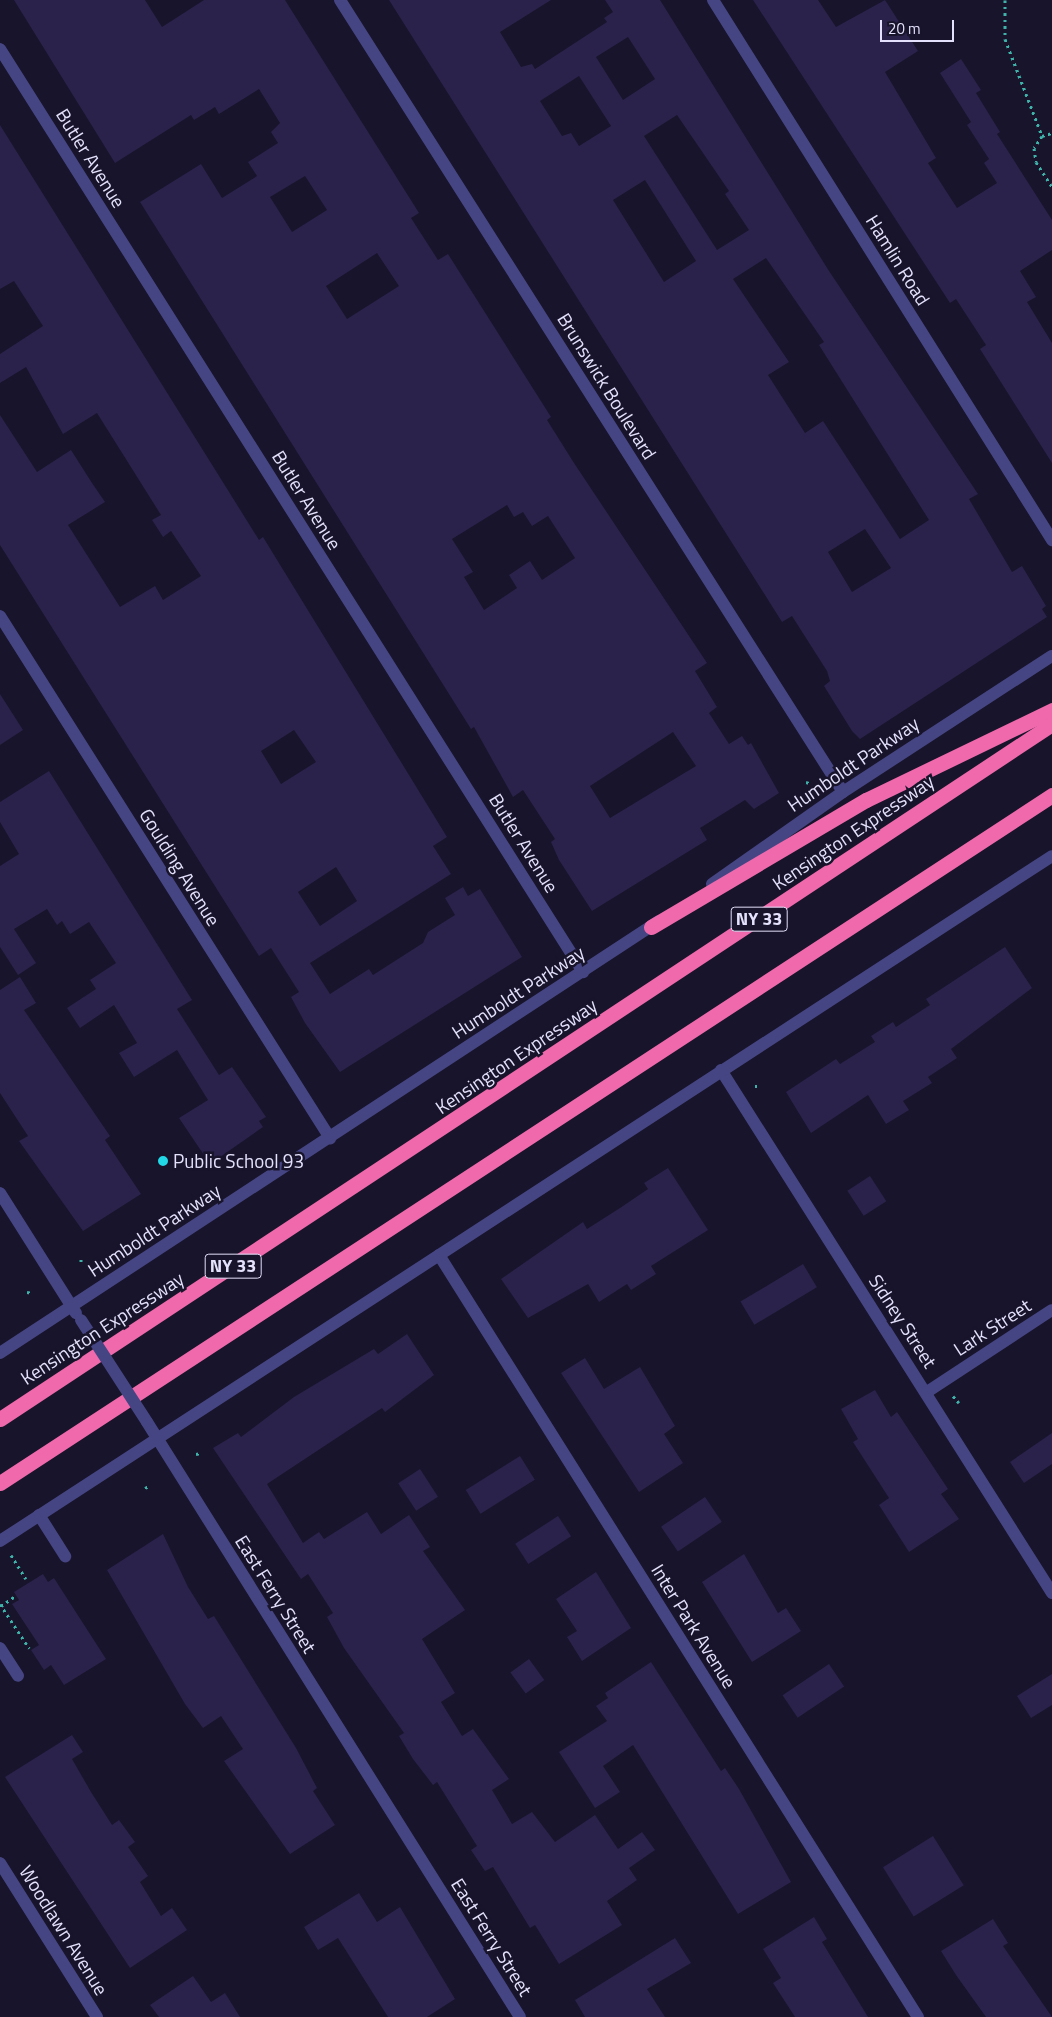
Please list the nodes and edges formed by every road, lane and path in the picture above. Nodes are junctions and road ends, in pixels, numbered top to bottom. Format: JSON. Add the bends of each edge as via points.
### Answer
{"nodes":[{"id":1,"x":340,"y":0,"type":"edge"},
{"id":2,"x":712,"y":0,"type":"edge"},
{"id":3,"x":1005,"y":0,"type":"edge"},
{"id":4,"x":0,"y":49,"type":"edge"},
{"id":5,"x":1052,"y":133,"type":"edge"},
{"id":6,"x":1042,"y":136,"type":"junction"},
{"id":7,"x":1052,"y":187,"type":"edge"},
{"id":8,"x":1052,"y":540,"type":"edge"},
{"id":9,"x":0,"y":616,"type":"edge"},
{"id":10,"x":1052,"y":656,"type":"edge"},
{"id":11,"x":1052,"y":710,"type":"edge"},
{"id":12,"x":1052,"y":724,"type":"edge"},
{"id":13,"x":843,"y":792,"type":"junction"},
{"id":14,"x":1052,"y":795,"type":"edge"},
{"id":15,"x":1052,"y":856,"type":"edge"},
{"id":16,"x":651,"y":927,"type":"junction"},
{"id":17,"x":583,"y":972,"type":"junction"},
{"id":18,"x":721,"y":1070,"type":"junction"},
{"id":19,"x":755,"y":1086,"type":"dead end"},
{"id":20,"x":760,"y":1086,"type":"dead end"},
{"id":21,"x":330,"y":1138,"type":"junction"},
{"id":22,"x":0,"y":1193,"type":"edge"},
{"id":23,"x":439,"y":1255,"type":"junction"},
{"id":24,"x":27,"y":1292,"type":"dead end"},
{"id":25,"x":33,"y":1293,"type":"dead end"},
{"id":26,"x":72,"y":1306,"type":"junction"},
{"id":27,"x":1052,"y":1310,"type":"edge"},
{"id":28,"x":0,"y":1353,"type":"edge"},
{"id":29,"x":927,"y":1392,"type":"junction"},
{"id":30,"x":953,"y":1395,"type":"dead end"},
{"id":31,"x":959,"y":1403,"type":"dead end"},
{"id":32,"x":0,"y":1418,"type":"edge"},
{"id":33,"x":156,"y":1438,"type":"junction"},
{"id":34,"x":201,"y":1453,"type":"dead end"},
{"id":35,"x":196,"y":1454,"type":"dead end"},
{"id":36,"x":0,"y":1482,"type":"edge"},
{"id":37,"x":39,"y":1515,"type":"junction"},
{"id":38,"x":0,"y":1540,"type":"edge"},
{"id":39,"x":65,"y":1556,"type":"dead end"},
{"id":40,"x":13,"y":1559,"type":"dead end"},
{"id":41,"x":26,"y":1579,"type":"dead end"},
{"id":42,"x":1052,"y":1593,"type":"edge"},
{"id":43,"x":14,"y":1597,"type":"dead end"},
{"id":44,"x":1,"y":1605,"type":"edge"},
{"id":45,"x":0,"y":1648,"type":"edge"},
{"id":46,"x":29,"y":1648,"type":"dead end"},
{"id":47,"x":18,"y":1676,"type":"dead end"},
{"id":48,"x":0,"y":1863,"type":"edge"},
{"id":49,"x":97,"y":2017,"type":"edge"},
{"id":50,"x":520,"y":2017,"type":"edge"},
{"id":51,"x":918,"y":2017,"type":"edge"}],
"edges":[{"from":1,"to":13,"type":"street","name":"Brunswick Boulevard"},
{"from":2,"to":8,"type":"street","name":"Hamlin Road"},
{"from":3,"to":6,"type":"path","via":[[1005,39]]},
{"from":4,"to":17,"type":"street","name":"Butler Avenue"},
{"from":5,"to":6,"type":"path"},
{"from":6,"to":7,"type":"path","via":[[1034,148],[1036,162]]},
{"from":9,"to":21,"type":"street","name":"Goulding Avenue"},
{"from":10,"to":13,"type":"street","name":"Humboldt Parkway"},
{"from":11,"to":16,"type":"highway","via":[[866,800]]},
{"from":12,"to":32,"type":"highway","name":"Kensington Expressway","number":"NY 33"},
{"from":13,"to":16,"type":"street","name":"Humboldt Parkway"},
{"from":14,"to":36,"type":"highway","number":"NY 33"},
{"from":15,"to":18,"type":"street"},
{"from":16,"to":17,"type":"street","name":"Humboldt Parkway"},
{"from":17,"to":21,"type":"street","name":"Humboldt Parkway"},
{"from":18,"to":23,"type":"street"},
{"from":18,"to":29,"type":"street","name":"Sidney Street"},
{"from":19,"to":20,"type":"path"},
{"from":21,"to":26,"type":"street","name":"Humboldt Parkway"},
{"from":22,"to":26,"type":"street","name":"East Ferry Street"},
{"from":23,"to":33,"type":"street"},
{"from":23,"to":51,"type":"street","name":"Inter Park Avenue"},
{"from":24,"to":25,"type":"path"},
{"from":26,"to":28,"type":"street","name":"Humboldt Parkway"},
{"from":26,"to":33,"type":"street","name":"East Ferry Street","bridge":true},
{"from":27,"to":29,"type":"street","name":"Lark Street"},
{"from":29,"to":42,"type":"street","name":"Sidney Street"},
{"from":30,"to":31,"type":"path"},
{"from":33,"to":37,"type":"street"},
{"from":33,"to":50,"type":"street","name":"East Ferry Street"},
{"from":34,"to":35,"type":"path"},
{"from":37,"to":38,"type":"street"},
{"from":37,"to":39,"type":"street"},
{"from":40,"to":41,"type":"path"},
{"from":43,"to":44,"type":"path"},
{"from":44,"to":46,"type":"path"},
{"from":45,"to":47,"type":"street"},
{"from":48,"to":49,"type":"street","name":"Woodlawn Avenue"}]}
